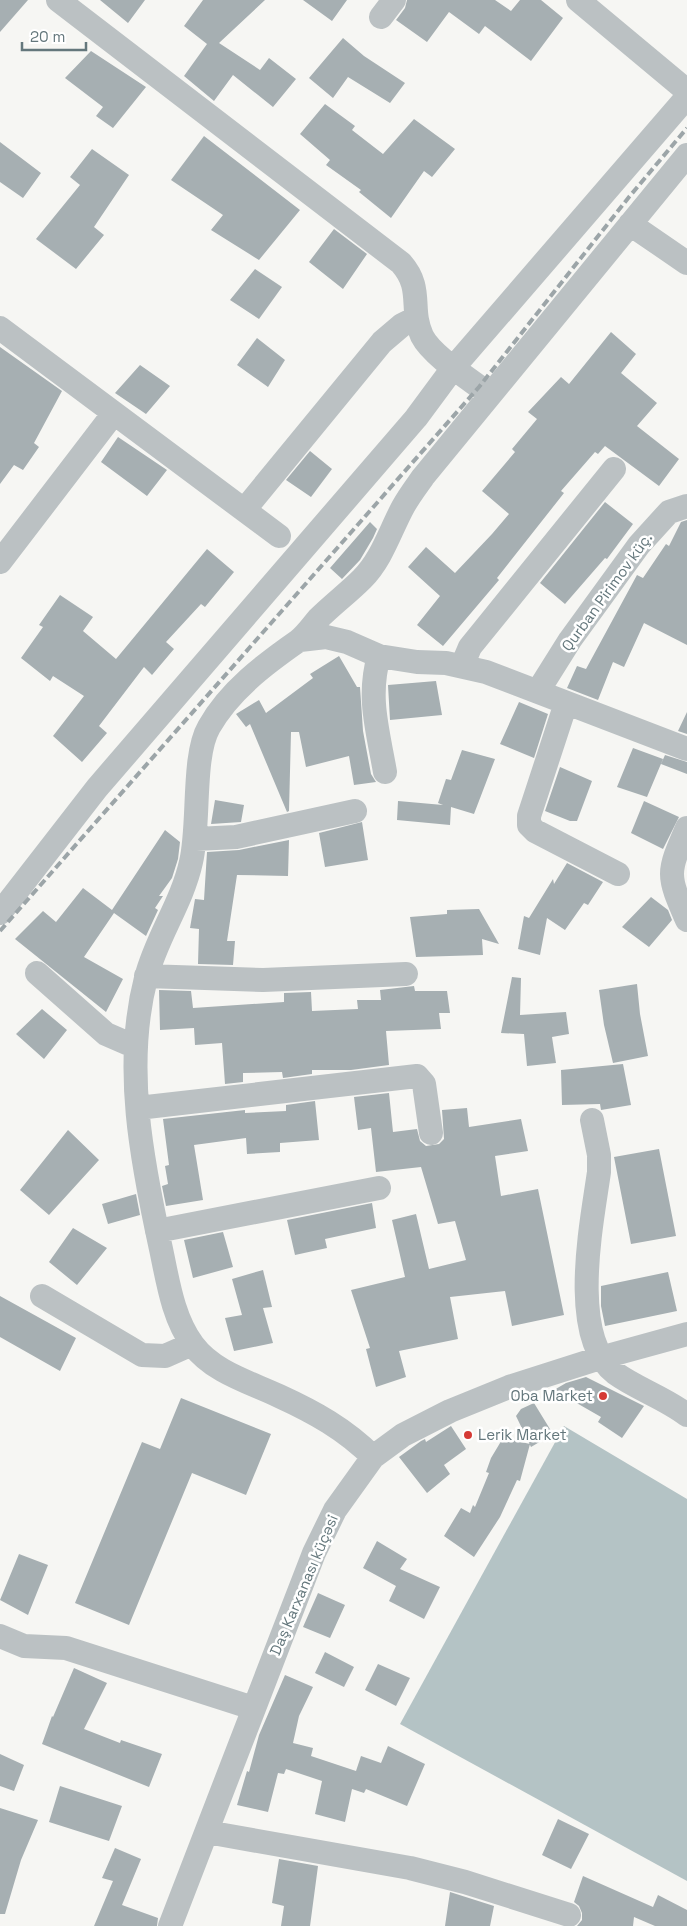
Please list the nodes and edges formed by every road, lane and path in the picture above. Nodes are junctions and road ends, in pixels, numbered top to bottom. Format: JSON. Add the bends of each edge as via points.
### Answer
{"nodes":[{"id":1,"x":58,"y":0,"type":"edge"},
{"id":2,"x":578,"y":0,"type":"edge"},
{"id":3,"x":687,"y":91,"type":"edge"},
{"id":4,"x":687,"y":97,"type":"edge"},
{"id":5,"x":687,"y":155,"type":"edge"},
{"id":6,"x":630,"y":224,"type":"junction"},
{"id":7,"x":687,"y":263,"type":"edge"},
{"id":8,"x":416,"y":318,"type":"junction"},
{"id":9,"x":0,"y":328,"type":"edge"},
{"id":10,"x":453,"y":368,"type":"junction"},
{"id":11,"x":489,"y":394,"type":"junction"},
{"id":12,"x":114,"y":413,"type":"junction"},
{"id":13,"x":614,"y":469,"type":"dead end"},
{"id":14,"x":685,"y":500,"type":"edge"},
{"id":15,"x":245,"y":509,"type":"junction"},
{"id":16,"x":278,"y":536,"type":"dead end"},
{"id":17,"x":0,"y":562,"type":"edge"},
{"id":18,"x":300,"y":640,"type":"junction"},
{"id":19,"x":379,"y":656,"type":"junction"},
{"id":20,"x":462,"y":666,"type":"junction"},
{"id":21,"x":538,"y":691,"type":"junction"},
{"id":22,"x":566,"y":703,"type":"junction"},
{"id":23,"x":687,"y":749,"type":"edge"},
{"id":24,"x":385,"y":772,"type":"dead end"},
{"id":25,"x":355,"y":811,"type":"dead end"},
{"id":26,"x":687,"y":828,"type":"edge"},
{"id":27,"x":196,"y":839,"type":"junction"},
{"id":28,"x":618,"y":874,"type":"dead end"},
{"id":29,"x":0,"y":912,"type":"edge"},
{"id":30,"x":687,"y":920,"type":"edge"},
{"id":31,"x":37,"y":973,"type":"dead end"},
{"id":32,"x":406,"y":974,"type":"dead end"},
{"id":33,"x":146,"y":976,"type":"junction"},
{"id":34,"x":136,"y":1047,"type":"junction"},
{"id":35,"x":138,"y":1108,"type":"junction"},
{"id":36,"x":592,"y":1120,"type":"dead end"},
{"id":37,"x":431,"y":1134,"type":"dead end"},
{"id":38,"x":379,"y":1188,"type":"dead end"},
{"id":39,"x":157,"y":1231,"type":"junction"},
{"id":40,"x":42,"y":1296,"type":"dead end"},
{"id":41,"x":687,"y":1334,"type":"edge"},
{"id":42,"x":192,"y":1344,"type":"junction"},
{"id":43,"x":600,"y":1358,"type":"junction"},
{"id":44,"x":687,"y":1415,"type":"edge"},
{"id":45,"x":373,"y":1457,"type":"junction"},
{"id":46,"x":0,"y":1636,"type":"edge"},
{"id":47,"x":254,"y":1708,"type":"junction"},
{"id":48,"x":206,"y":1832,"type":"junction"},
{"id":49,"x":569,"y":1915,"type":"dead end"},
{"id":50,"x":170,"y":1926,"type":"edge"}],
"edges":[{"from":1,"to":8,"type":"street","via":[[401,263],[410,274],[416,292]]},
{"from":2,"to":3,"type":"street"},
{"from":4,"to":10,"type":"street"},
{"from":5,"to":6,"type":"street"},
{"from":6,"to":7,"type":"street"},
{"from":6,"to":11,"type":"street"},
{"from":8,"to":10,"type":"street","via":[[423,337]]},
{"from":8,"to":15,"type":"street","via":[[382,342]]},
{"from":9,"to":12,"type":"street"},
{"from":10,"to":11,"type":"street"},
{"from":10,"to":29,"type":"street","via":[[416,418],[97,788]]},
{"from":11,"to":18,"type":"street","via":[[423,477],[363,578]]},
{"from":12,"to":15,"type":"street"},
{"from":12,"to":17,"type":"street"},
{"from":13,"to":20,"type":"street","via":[[470,647]]},
{"from":14,"to":21,"type":"street","name":"Qurban Pirimov küç.","via":[[663,518],[619,570]]},
{"from":15,"to":16,"type":"street"},
{"from":18,"to":19,"type":"street","via":[[326,637]]},
{"from":18,"to":27,"type":"street","via":[[280,651],[231,697],[208,728],[201,748]]},
{"from":19,"to":20,"type":"street"},
{"from":19,"to":24,"type":"street","via":[[372,695]]},
{"from":20,"to":21,"type":"street"},
{"from":21,"to":22,"type":"street"},
{"from":22,"to":23,"type":"street"},
{"from":22,"to":28,"type":"street","via":[[529,816],[529,825]]},
{"from":25,"to":27,"type":"street","via":[[254,834]]},
{"from":26,"to":30,"type":"street","via":[[671,873],[672,886]]},
{"from":27,"to":33,"type":"street","via":[[179,900]]},
{"from":31,"to":34,"type":"street","via":[[106,1034]]},
{"from":32,"to":33,"type":"street","via":[[263,980]]},
{"from":33,"to":34,"type":"street"},
{"from":34,"to":35,"type":"street"},
{"from":35,"to":37,"type":"street","via":[[417,1076],[424,1084]]},
{"from":35,"to":39,"type":"street"},
{"from":36,"to":43,"type":"street","via":[[599,1172],[586,1284],[588,1313]]},
{"from":38,"to":39,"type":"street"},
{"from":39,"to":42,"type":"street","via":[[170,1294]]},
{"from":40,"to":42,"type":"street","via":[[142,1355],[165,1356]]},
{"from":41,"to":43,"type":"street","name":"Daş Karxanası küçəsi"},
{"from":42,"to":45,"type":"street","via":[[224,1371],[333,1423]]},
{"from":43,"to":44,"type":"street","via":[[614,1372]]},
{"from":43,"to":45,"type":"street","name":"Daş Karxanası küçəsi","via":[[509,1387],[450,1411],[403,1436]]},
{"from":45,"to":47,"type":"street","name":"Daş Karxanası küçəsi","via":[[335,1510],[314,1553]]},
{"from":46,"to":47,"type":"street","via":[[24,1646],[66,1648]]},
{"from":47,"to":48,"type":"street","name":"Daş Karxanası küçəsi"},
{"from":48,"to":49,"type":"street","via":[[410,1868]]},
{"from":48,"to":50,"type":"street","name":"Daş Karxanası küçəsi"}]}
